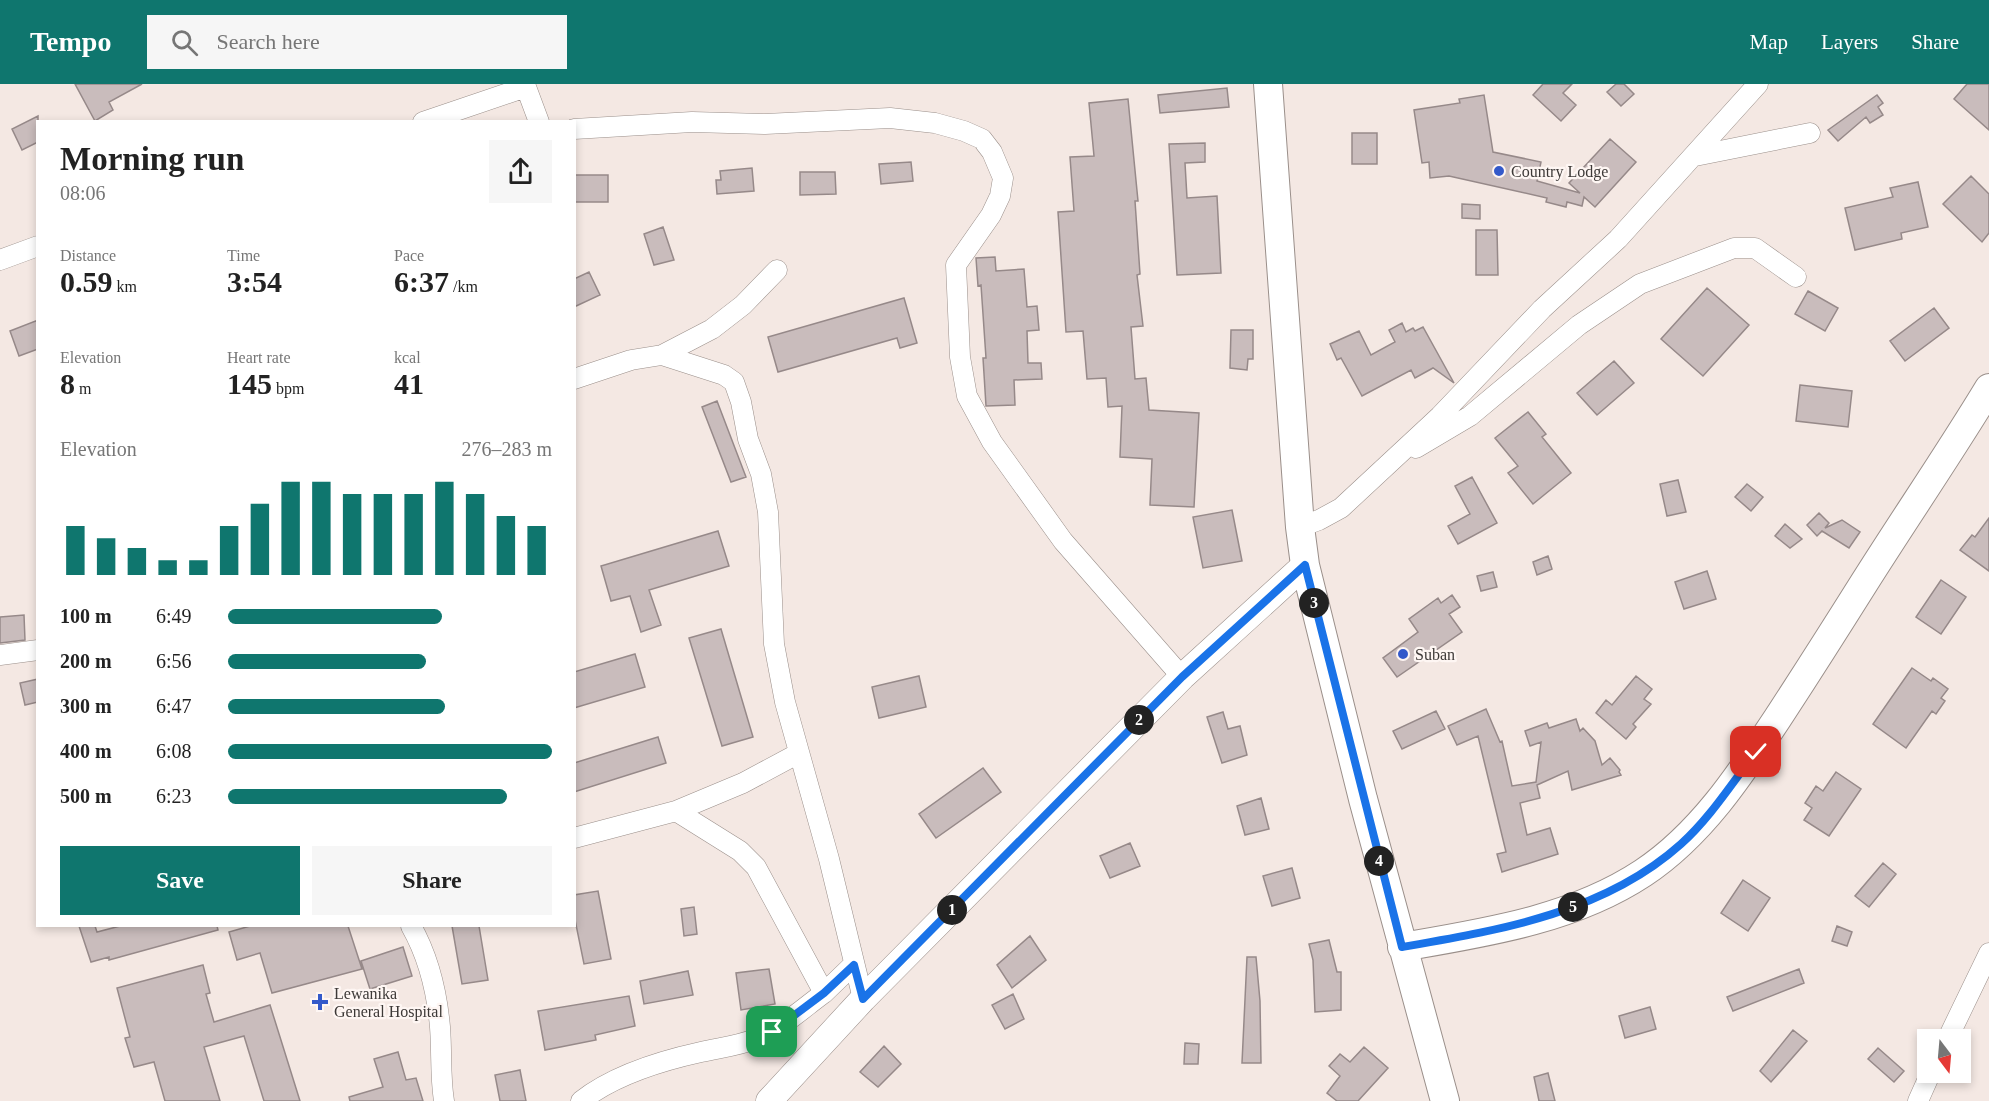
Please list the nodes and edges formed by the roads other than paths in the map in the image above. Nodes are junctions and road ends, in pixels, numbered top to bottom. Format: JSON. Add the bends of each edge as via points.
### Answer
{"nodes":[{"id":1,"x":1268,"y":84,"type":"edge"},
{"id":2,"x":1758,"y":84,"type":"edge"},
{"id":3,"x":525,"y":86,"type":"edge"},
{"id":4,"x":429,"y":120,"type":"edge"},
{"id":5,"x":538,"y":120,"type":"edge"},
{"id":6,"x":576,"y":129,"type":"edge"},
{"id":7,"x":1810,"y":133,"type":"dead end"},
{"id":8,"x":1695,"y":156,"type":"junction"},
{"id":9,"x":36,"y":247,"type":"edge"},
{"id":10,"x":0,"y":260,"type":"edge"},
{"id":11,"x":777,"y":270,"type":"dead end"},
{"id":12,"x":1796,"y":277,"type":"dead end"},
{"id":13,"x":662,"y":355,"type":"junction"},
{"id":14,"x":576,"y":378,"type":"edge"},
{"id":15,"x":1989,"y":388,"type":"edge"},
{"id":16,"x":1399,"y":454,"type":"junction"},
{"id":17,"x":1300,"y":527,"type":"junction"},
{"id":18,"x":1305,"y":565,"type":"junction"},
{"id":19,"x":36,"y":650,"type":"edge"},
{"id":20,"x":0,"y":655,"type":"edge"},
{"id":21,"x":1182,"y":677,"type":"junction"},
{"id":22,"x":799,"y":753,"type":"junction"},
{"id":23,"x":676,"y":811,"type":"junction"},
{"id":24,"x":576,"y":837,"type":"edge"},
{"id":25,"x":412,"y":927,"type":"edge"},
{"id":26,"x":1402,"y":947,"type":"junction"},
{"id":27,"x":1989,"y":953,"type":"edge"},
{"id":28,"x":854,"y":965,"type":"junction"},
{"id":29,"x":824,"y":993,"type":"junction"},
{"id":30,"x":863,"y":999,"type":"junction"},
{"id":31,"x":1952,"y":1029,"type":"edge"},
{"id":32,"x":1927,"y":1083,"type":"edge"},
{"id":33,"x":444,"y":1101,"type":"edge"},
{"id":34,"x":581,"y":1101,"type":"edge"},
{"id":35,"x":769,"y":1101,"type":"edge"},
{"id":36,"x":1445,"y":1101,"type":"edge"},
{"id":37,"x":1918,"y":1101,"type":"edge"}],
"edges":[{"from":1,"to":17,"type":"main road"},
{"from":2,"to":8,"type":"street"},
{"from":3,"to":4,"type":"street"},
{"from":3,"to":5,"type":"street"},
{"from":6,"to":21,"type":"street","via":[[890,118],[935,123],[982,139],[1004,178],[991,215],[956,266],[960,357],[967,396],[992,442],[1064,541]]},
{"from":7,"to":8,"type":"street"},
{"from":8,"to":16,"type":"street","via":[[1618,239],[1542,309]]},
{"from":9,"to":10,"type":"street"},
{"from":11,"to":13,"type":"street","via":[[743,305],[712,329]]},
{"from":12,"to":16,"type":"street","via":[[1755,248],[1734,248],[1640,284],[1579,325],[1470,416],[1421,446]]},
{"from":13,"to":14,"type":"street","via":[[632,360]]},
{"from":13,"to":22,"type":"street","via":[[724,375],[734,382],[741,402],[768,512],[774,644]]},
{"from":15,"to":26,"type":"main road","via":[[1756,752],[1681,844],[1643,873],[1606,894],[1563,911],[1517,925]]},
{"from":16,"to":17,"type":"street","via":[[1341,508]]},
{"from":17,"to":18,"type":"main road"},
{"from":18,"to":21,"type":"street"},
{"from":18,"to":26,"type":"main road"},
{"from":19,"to":20,"type":"street"},
{"from":21,"to":30,"type":"street"},
{"from":22,"to":23,"type":"street","via":[[743,783]]},
{"from":22,"to":28,"type":"street"},
{"from":23,"to":24,"type":"street"},
{"from":23,"to":29,"type":"street","via":[[740,851],[756,867]]},
{"from":25,"to":33,"type":"street","via":[[432,980],[440,1028]]},
{"from":26,"to":36,"type":"main road"},
{"from":27,"to":31,"type":"street"},
{"from":28,"to":29,"type":"street"},
{"from":28,"to":30,"type":"street"},
{"from":29,"to":34,"type":"street","via":[[772,1032],[752,1041],[640,1070],[596,1089]]},
{"from":30,"to":35,"type":"street"},
{"from":32,"to":37,"type":"street"}]}
